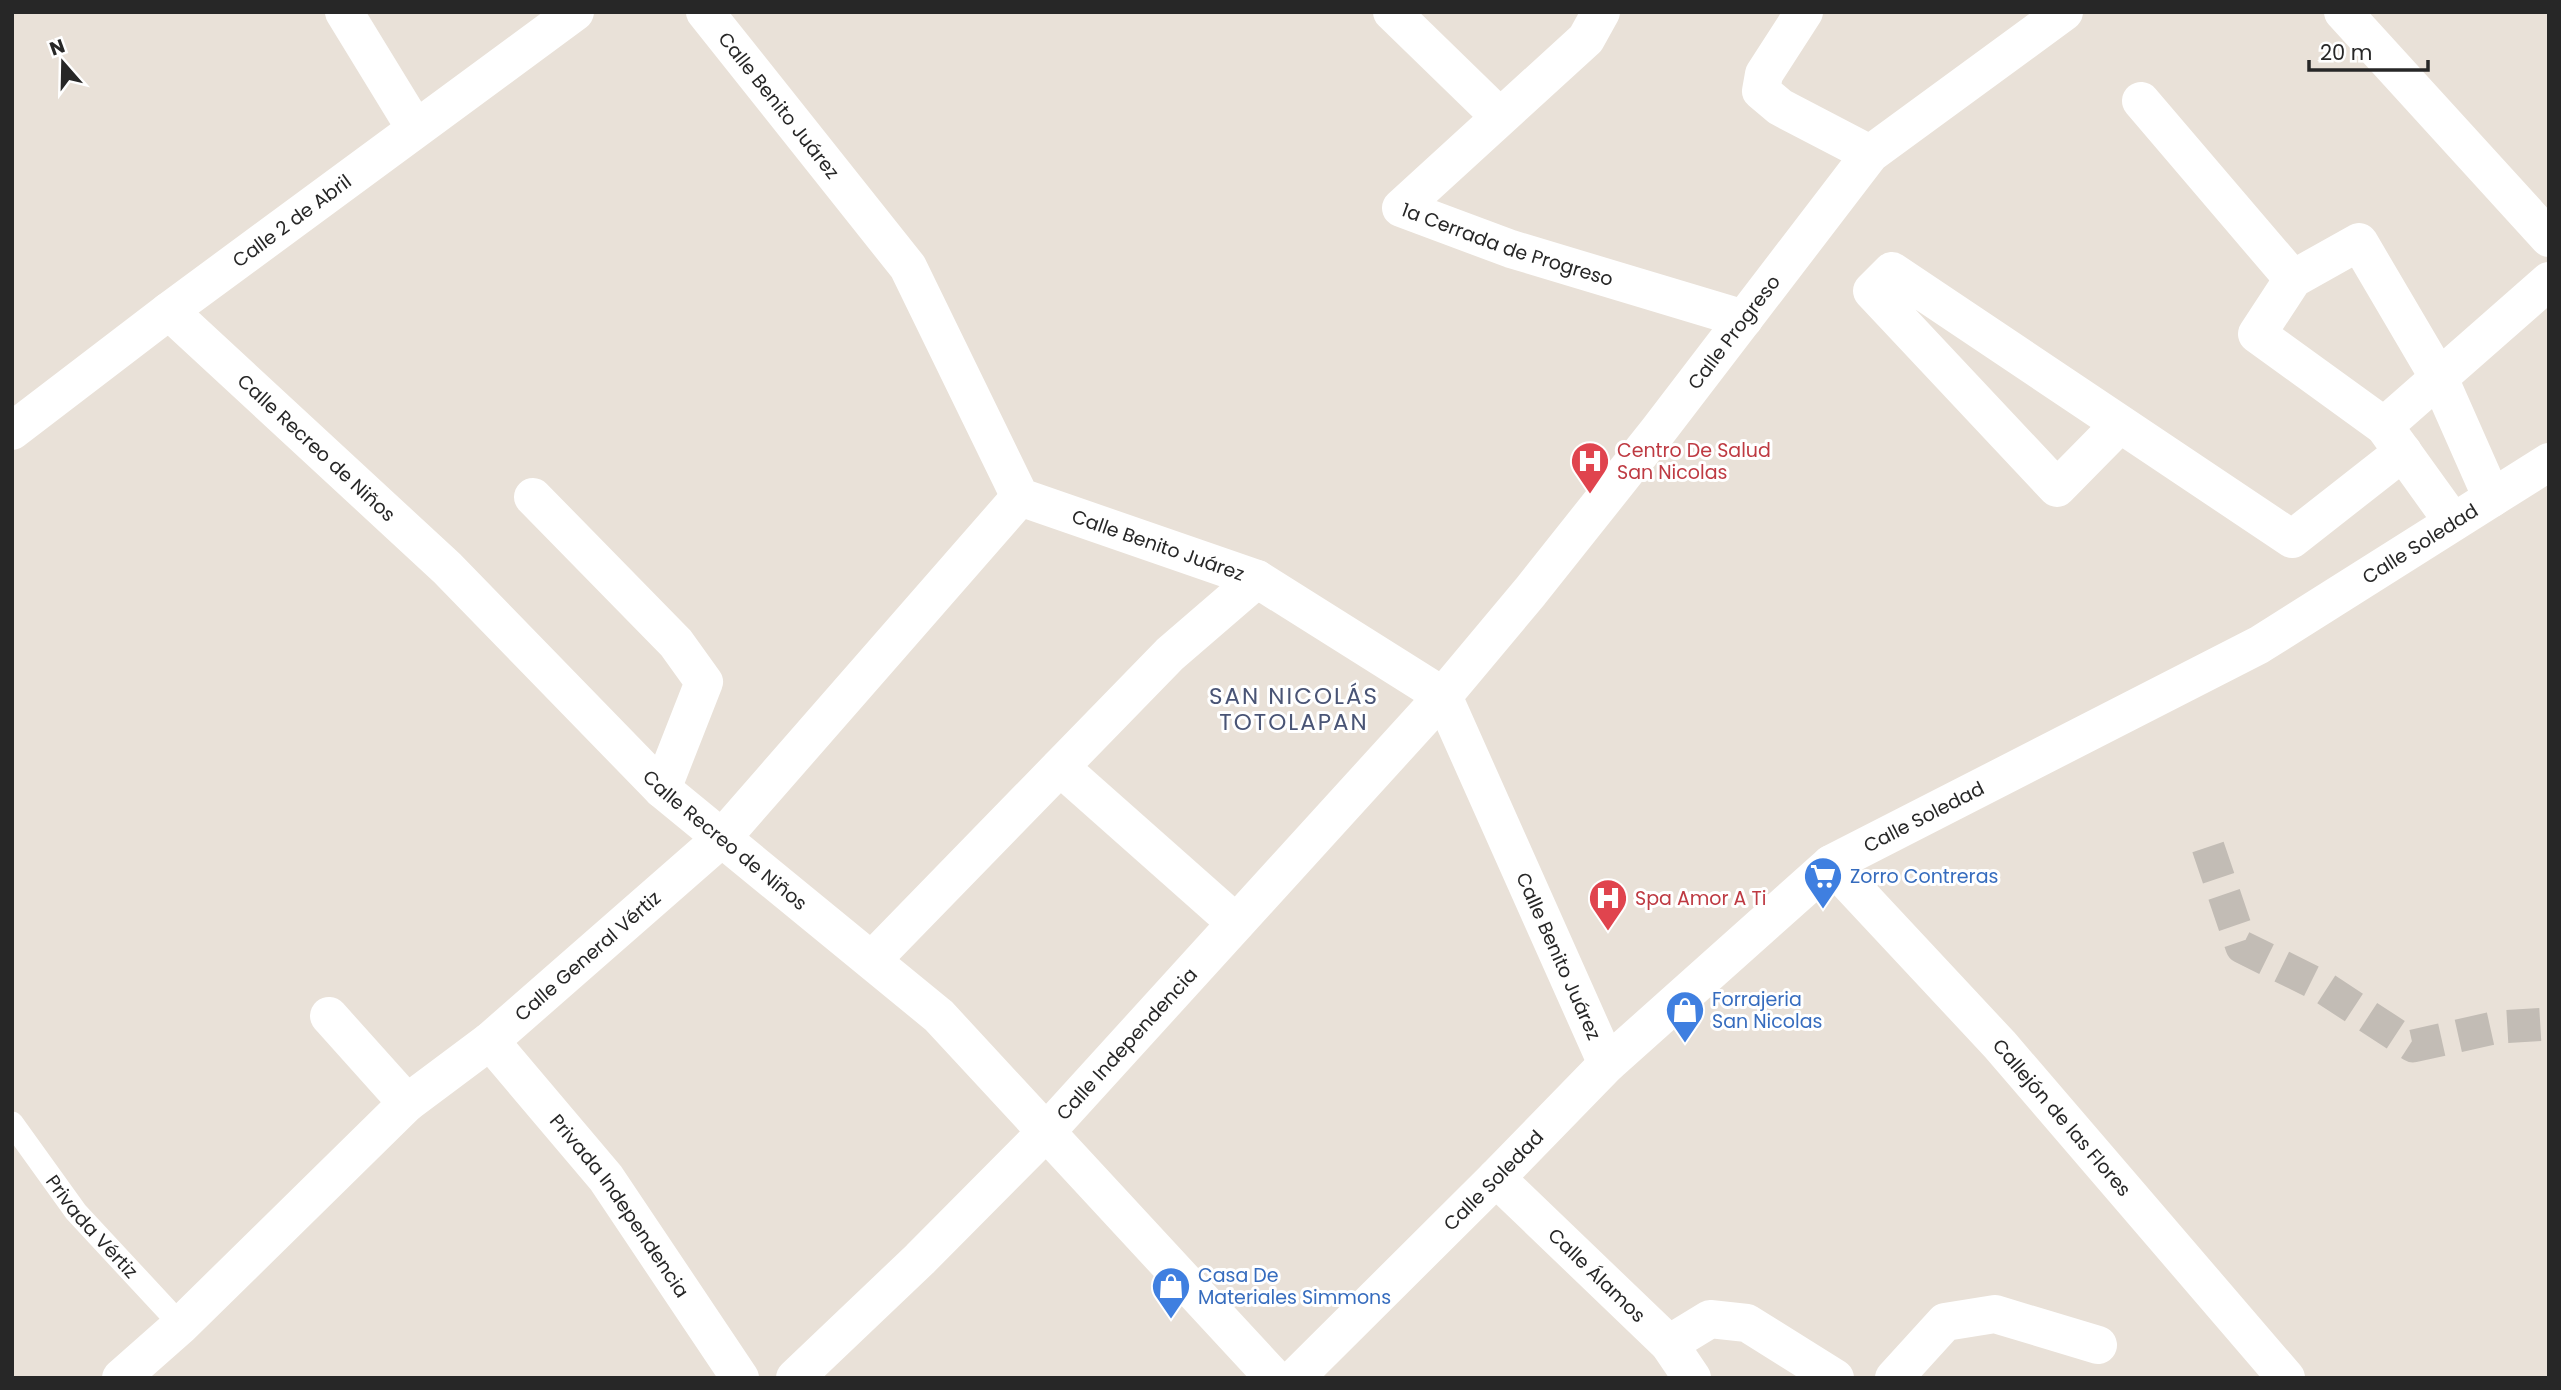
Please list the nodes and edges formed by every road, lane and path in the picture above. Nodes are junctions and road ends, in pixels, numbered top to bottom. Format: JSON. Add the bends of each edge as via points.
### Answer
{"nodes":[{"id":1,"x":344,"y":12,"type":"edge"},
{"id":2,"x":575,"y":12,"type":"edge"},
{"id":3,"x":705,"y":12,"type":"edge"},
{"id":4,"x":1392,"y":12,"type":"edge"},
{"id":5,"x":1601,"y":12,"type":"edge"},
{"id":6,"x":1804,"y":12,"type":"edge"},
{"id":7,"x":2064,"y":12,"type":"edge"},
{"id":8,"x":2343,"y":12,"type":"edge"},
{"id":9,"x":2141,"y":101,"type":"dead end"},
{"id":10,"x":1499,"y":116,"type":"junction"},
{"id":11,"x":415,"y":128,"type":"junction"},
{"id":12,"x":1870,"y":154,"type":"junction"},
{"id":13,"x":2549,"y":238,"type":"edge"},
{"id":14,"x":2293,"y":279,"type":"junction"},
{"id":15,"x":2549,"y":281,"type":"edge"},
{"id":16,"x":169,"y":311,"type":"junction"},
{"id":17,"x":1744,"y":319,"type":"junction"},
{"id":18,"x":2439,"y":378,"type":"junction"},
{"id":19,"x":2120,"y":424,"type":"junction"},
{"id":20,"x":12,"y":431,"type":"edge"},
{"id":21,"x":2393,"y":439,"type":"junction"},
{"id":22,"x":2549,"y":462,"type":"edge"},
{"id":23,"x":533,"y":497,"type":"dead end"},
{"id":24,"x":1020,"y":497,"type":"junction"},
{"id":25,"x":2492,"y":498,"type":"junction"},
{"id":26,"x":2453,"y":522,"type":"junction"},
{"id":27,"x":1257,"y":579,"type":"junction"},
{"id":28,"x":1443,"y":696,"type":"junction"},
{"id":29,"x":1060,"y":766,"type":"junction"},
{"id":30,"x":662,"y":789,"type":"junction"},
{"id":31,"x":722,"y":838,"type":"junction"},
{"id":32,"x":1831,"y":864,"type":"junction"},
{"id":33,"x":1236,"y":923,"type":"junction"},
{"id":34,"x":872,"y":960,"type":"junction"},
{"id":35,"x":329,"y":1016,"type":"dead end"},
{"id":36,"x":490,"y":1041,"type":"junction"},
{"id":37,"x":1607,"y":1064,"type":"junction"},
{"id":38,"x":407,"y":1103,"type":"junction"},
{"id":39,"x":12,"y":1123,"type":"edge"},
{"id":40,"x":1046,"y":1132,"type":"junction"},
{"id":41,"x":1496,"y":1178,"type":"junction"},
{"id":42,"x":181,"y":1325,"type":"junction"},
{"id":43,"x":1669,"y":1344,"type":"junction"},
{"id":44,"x":2098,"y":1345,"type":"dead end"},
{"id":45,"x":1298,"y":1375,"type":"edge"},
{"id":46,"x":121,"y":1378,"type":"edge"},
{"id":47,"x":740,"y":1378,"type":"edge"},
{"id":48,"x":795,"y":1378,"type":"edge"},
{"id":49,"x":1692,"y":1378,"type":"edge"},
{"id":50,"x":1835,"y":1378,"type":"edge"},
{"id":51,"x":1894,"y":1378,"type":"edge"},
{"id":52,"x":2286,"y":1378,"type":"edge"}],
"edges":[{"from":1,"to":11,"type":"street"},
{"from":2,"to":11,"type":"street","name":"Calle 2 de Abril"},
{"from":3,"to":24,"type":"street","name":"Calle Benito Juárez","via":[[908,267]]},
{"from":4,"to":10,"type":"street"},
{"from":5,"to":10,"type":"street","name":"1a Cerrada de Progreso","via":[[1586,39]]},
{"from":6,"to":12,"type":"street","via":[[1763,74],[1761,91],[1780,107]]},
{"from":7,"to":12,"type":"street","name":"Calle Progreso"},
{"from":8,"to":13,"type":"street"},
{"from":9,"to":14,"type":"street"},
{"from":10,"to":17,"type":"street","name":"1a Cerrada de Progreso","via":[[1401,208],[1511,249]]},
{"from":11,"to":16,"type":"street","name":"Calle 2 de Abril"},
{"from":12,"to":17,"type":"street","name":"Calle Progreso"},
{"from":14,"to":18,"type":"street","via":[[2359,242]]},
{"from":14,"to":21,"type":"street","via":[[2257,334]]},
{"from":15,"to":18,"type":"street"},
{"from":16,"to":20,"type":"street","name":"Calle 2 de Abril"},
{"from":16,"to":30,"type":"street","name":"Calle Recreo de Niños","via":[[447,568]]},
{"from":17,"to":28,"type":"street","name":"Calle Progreso"},
{"from":18,"to":21,"type":"street"},
{"from":18,"to":25,"type":"street"},
{"from":19,"to":19,"type":"street","via":[[1892,271],[1872,291],[2057,488]]},
{"from":19,"to":21,"type":"street","via":[[2292,539]]},
{"from":21,"to":26,"type":"street"},
{"from":22,"to":25,"type":"street","name":"Calle Soledad"},
{"from":23,"to":30,"type":"street","via":[[676,643],[704,682]]},
{"from":24,"to":27,"type":"street","name":"Calle Benito Juárez"},
{"from":24,"to":31,"type":"street","name":"Calle General Vértiz"},
{"from":25,"to":26,"type":"street","name":"Calle Soledad"},
{"from":26,"to":32,"type":"street","name":"Calle Soledad","via":[[2259,645]]},
{"from":27,"to":28,"type":"street","name":"Calle Benito Juárez"},
{"from":27,"to":29,"type":"street","via":[[1170,654]]},
{"from":28,"to":33,"type":"street","name":"Calle Independencia"},
{"from":28,"to":37,"type":"street","name":"Calle Benito Juárez"},
{"from":29,"to":33,"type":"street"},
{"from":29,"to":34,"type":"street"},
{"from":30,"to":31,"type":"street","name":"Calle Recreo de Niños"},
{"from":31,"to":34,"type":"street","name":"Calle Recreo de Niños"},
{"from":31,"to":36,"type":"street","name":"Calle General Vértiz"},
{"from":32,"to":37,"type":"street","name":"Calle Soledad"},
{"from":32,"to":52,"type":"street","name":"Callejón de las Flores","via":[[2000,1045]]},
{"from":33,"to":40,"type":"street","name":"Calle Independencia"},
{"from":34,"to":40,"type":"street","name":"Calle Recreo de Niños","via":[[939,1016]]},
{"from":35,"to":38,"type":"street"},
{"from":36,"to":38,"type":"street","name":"Calle General Vértiz"},
{"from":36,"to":47,"type":"street","name":"Privada Independencia","via":[[606,1178]]},
{"from":37,"to":41,"type":"street","name":"Calle Soledad"},
{"from":38,"to":42,"type":"street","name":"Calle General Vértiz"},
{"from":39,"to":42,"type":"lane","name":"Privada Vértiz","via":[[76,1212]]},
{"from":40,"to":45,"type":"street","name":"Calle Recreo de Niños"},
{"from":40,"to":48,"type":"street","name":"Calle Independencia"},
{"from":41,"to":43,"type":"street","name":"Calle Álamos"},
{"from":41,"to":45,"type":"street","name":"Calle Soledad"},
{"from":42,"to":46,"type":"street","name":"Calle General Vértiz"},
{"from":43,"to":49,"type":"street","name":"Calle Álamos"},
{"from":43,"to":50,"type":"street","via":[[1710,1319],[1747,1323]]},
{"from":44,"to":51,"type":"street","via":[[1996,1314],[1945,1322]]}]}
